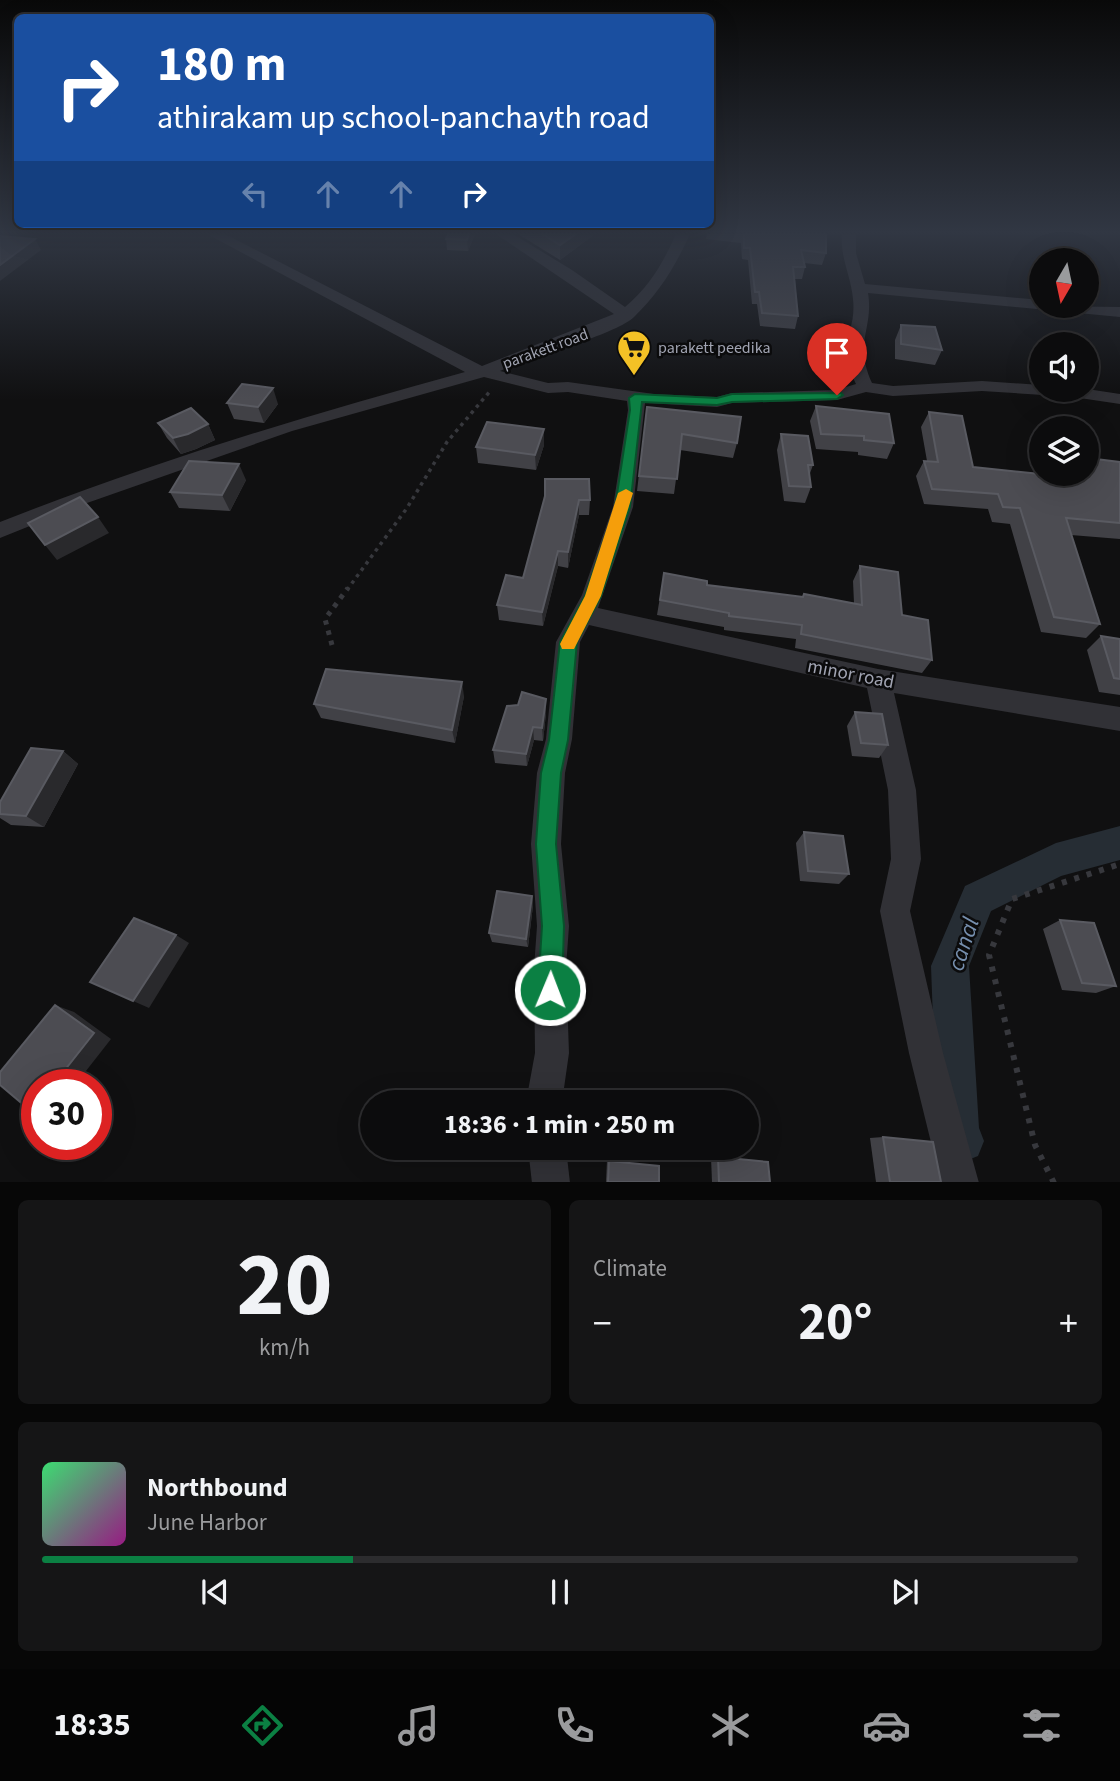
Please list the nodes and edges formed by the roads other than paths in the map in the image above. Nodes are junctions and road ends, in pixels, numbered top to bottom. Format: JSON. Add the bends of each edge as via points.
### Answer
{"nodes":[{"id":1,"x":324,"y":289,"type":"edge"},
{"id":2,"x":590,"y":289,"type":"edge"},
{"id":3,"x":656,"y":289,"type":"edge"},
{"id":4,"x":859,"y":289,"type":"edge"},
{"id":5,"x":871,"y":289,"type":"edge"},
{"id":6,"x":1029,"y":304,"type":"edge"},
{"id":7,"x":1099,"y":311,"type":"edge"},
{"id":8,"x":1120,"y":313,"type":"edge"},
{"id":9,"x":627,"y":316,"type":"junction"},
{"id":10,"x":495,"y":374,"type":"junction"},
{"id":11,"x":866,"y":387,"type":"junction"},
{"id":12,"x":635,"y":398,"type":"junction"},
{"id":13,"x":1120,"y":399,"type":"edge"},
{"id":14,"x":0,"y":530,"type":"edge"},
{"id":15,"x":584,"y":614,"type":"junction"},
{"id":16,"x":878,"y":680,"type":"junction"},
{"id":17,"x":1120,"y":719,"type":"edge"},
{"id":18,"x":546,"y":1090,"type":"edge"},
{"id":19,"x":548,"y":1160,"type":"edge"},
{"id":20,"x":551,"y":1182,"type":"edge"},
{"id":21,"x":960,"y":1182,"type":"edge"}],
"edges":[{"from":1,"to":10,"type":"street","via":[[473,369]]},
{"from":2,"to":9,"type":"street"},
{"from":3,"to":9,"type":"street","name":"parakett road"},
{"from":4,"to":11,"type":"street","via":[[862,312],[854,337],[855,354]]},
{"from":5,"to":6,"type":"street"},
{"from":7,"to":8,"type":"street"},
{"from":9,"to":10,"type":"street","name":"parakett road","via":[[515,356]]},
{"from":10,"to":12,"type":"street","via":[[531,386]]},
{"from":10,"to":14,"type":"street","name":"parakett road","via":[[285,427]]},
{"from":11,"to":12,"type":"street","via":[[837,395],[742,397],[717,402]]},
{"from":11,"to":13,"type":"street","via":[[893,391],[982,386]]},
{"from":12,"to":15,"type":"street","via":[[623,507]]},
{"from":15,"to":16,"type":"street","name":"minor road"},
{"from":15,"to":18,"type":"street","via":[[568,642],[559,740],[551,773],[546,844],[553,926],[552,1053]]},
{"from":16,"to":17,"type":"street","name":"minor road"},
{"from":16,"to":21,"type":"street","via":[[902,790],[906,859],[895,911]]},
{"from":19,"to":20,"type":"street"}]}
